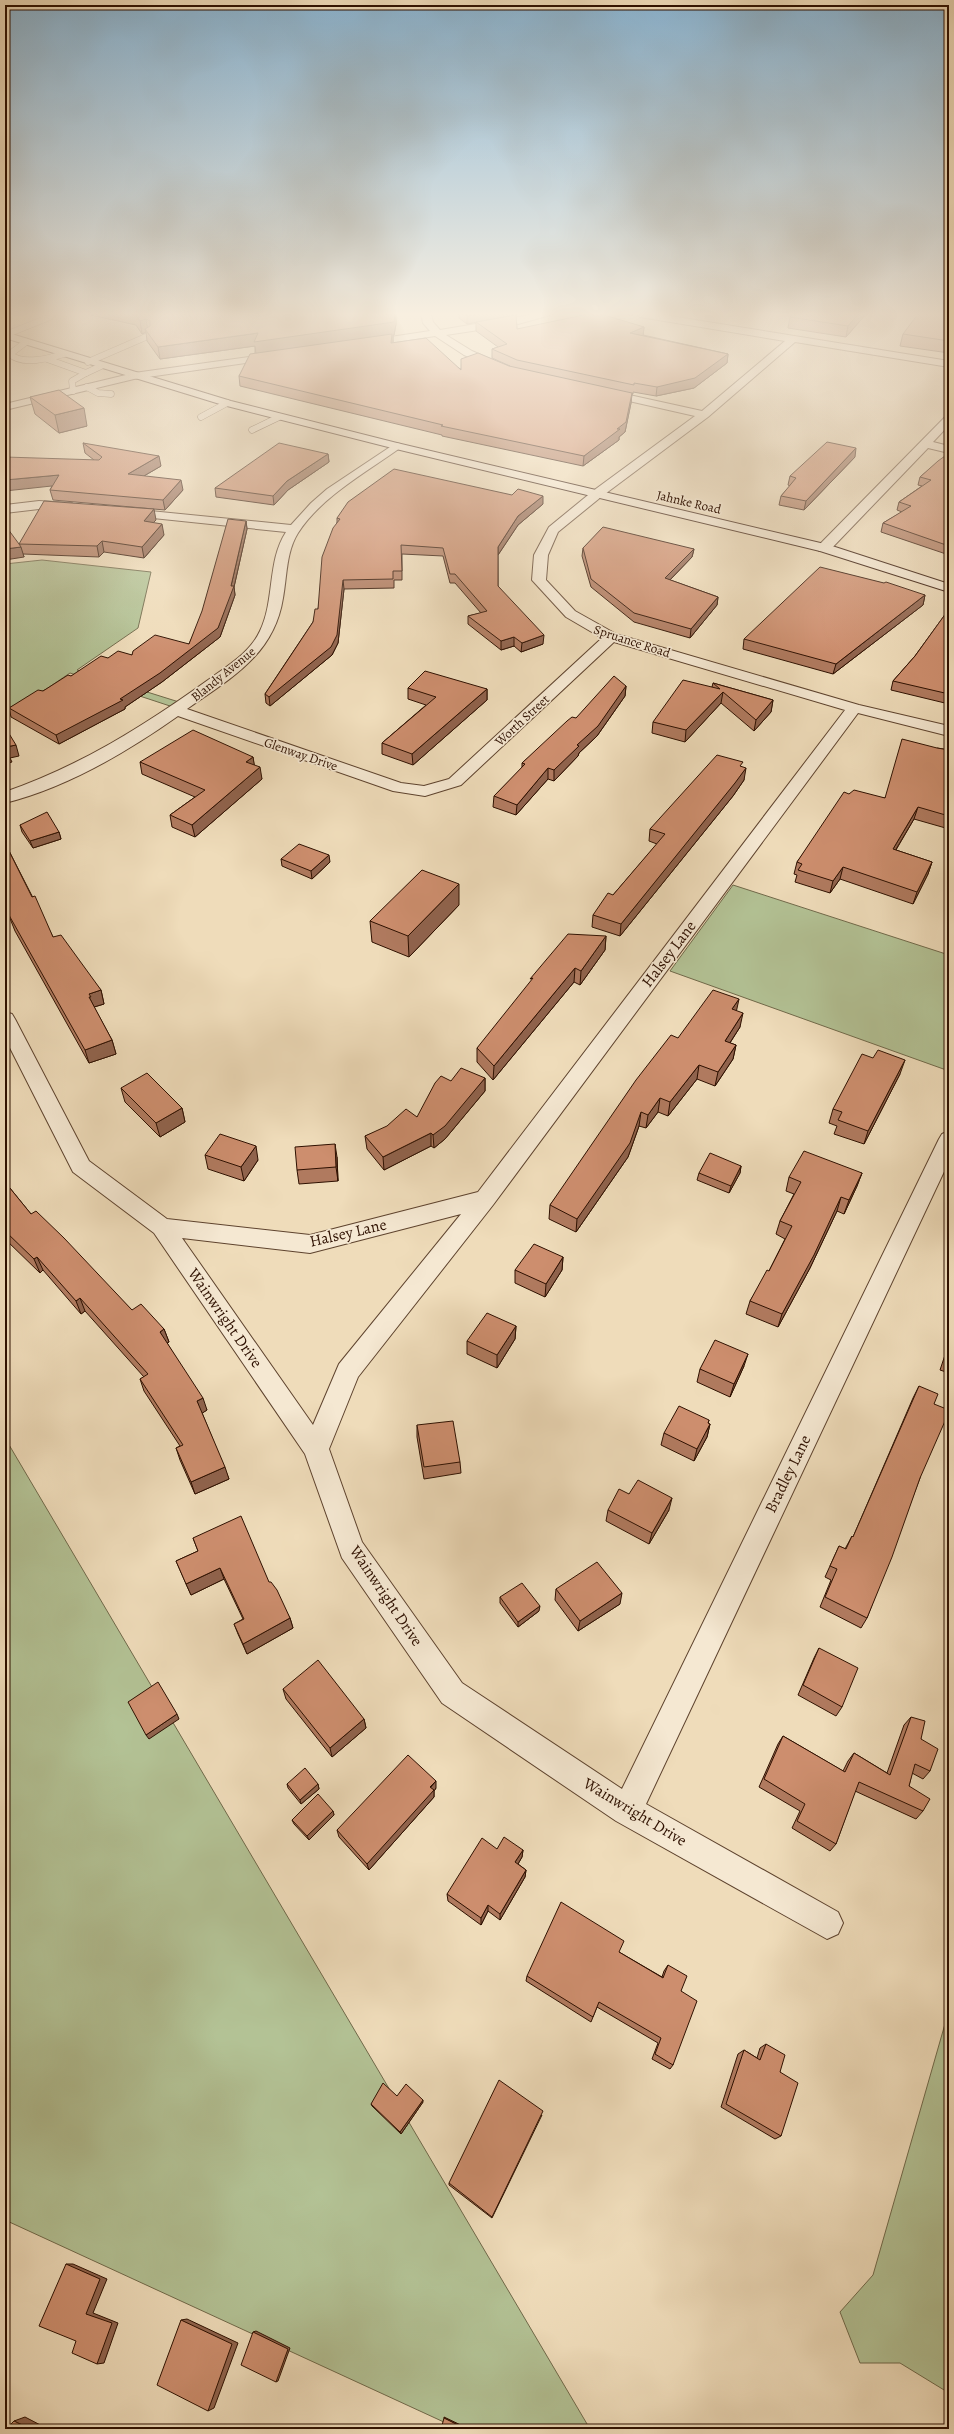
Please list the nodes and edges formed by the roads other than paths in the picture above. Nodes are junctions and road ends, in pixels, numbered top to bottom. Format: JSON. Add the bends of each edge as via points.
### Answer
{"nodes":[{"id":1,"x":257,"y":428,"type":"edge"},
{"id":2,"x":321,"y":428,"type":"edge"},
{"id":3,"x":687,"y":428,"type":"edge"},
{"id":4,"x":940,"y":428,"type":"edge"},
{"id":5,"x":252,"y":430,"type":"dead end"},
{"id":6,"x":924,"y":443,"type":"junction"},
{"id":7,"x":396,"y":446,"type":"junction"},
{"id":8,"x":949,"y":450,"type":"edge"},
{"id":9,"x":597,"y":494,"type":"junction"},
{"id":10,"x":84,"y":507,"type":"edge"},
{"id":11,"x":5,"y":509,"type":"edge"},
{"id":12,"x":114,"y":510,"type":"edge"},
{"id":13,"x":294,"y":529,"type":"junction"},
{"id":14,"x":824,"y":548,"type":"junction"},
{"id":15,"x":949,"y":588,"type":"edge"},
{"id":16,"x":611,"y":637,"type":"junction"},
{"id":17,"x":854,"y":708,"type":"junction"},
{"id":18,"x":178,"y":711,"type":"junction"},
{"id":19,"x":949,"y":731,"type":"edge"},
{"id":20,"x":425,"y":791,"type":"joint"},
{"id":21,"x":5,"y":798,"type":"edge"},
{"id":22,"x":5,"y":1019,"type":"edge"},
{"id":23,"x":949,"y":1139,"type":"edge"},
{"id":24,"x":485,"y":1199,"type":"junction"},
{"id":25,"x":162,"y":1227,"type":"junction"},
{"id":26,"x":316,"y":1449,"type":"junction"},
{"id":27,"x":627,"y":1810,"type":"junction"},
{"id":28,"x":827,"y":1923,"type":"dead end"}],
"edges":[{"from":1,"to":5,"type":"lane"},
{"from":2,"to":7,"type":"street","name":"Jahnke Road"},
{"from":3,"to":9,"type":"street","name":"Spruance Road"},
{"from":4,"to":6,"type":"street"},
{"from":6,"to":8,"type":"street"},
{"from":6,"to":14,"type":"street"},
{"from":7,"to":9,"type":"street","name":"Jahnke Road"},
{"from":7,"to":13,"type":"street","name":"Blandy Avenue","via":[[318,502]]},
{"from":9,"to":14,"type":"street","name":"Jahnke Road"},
{"from":9,"to":16,"type":"street","name":"Spruance Road","via":[[553,530],[541,555],[539,580],[558,604],[581,623]]},
{"from":10,"to":11,"type":"street","via":[[39,505]]},
{"from":12,"to":13,"type":"street"},
{"from":13,"to":18,"type":"street","name":"Blandy Avenue","via":[[283,550],[272,619],[261,641],[246,658]]},
{"from":14,"to":15,"type":"street","name":"Jahnke Road"},
{"from":16,"to":17,"type":"street","name":"Spruance Road"},
{"from":16,"to":20,"type":"street","name":"Worth Street","via":[[455,782]]},
{"from":17,"to":19,"type":"street","name":"Spruance Road"},
{"from":17,"to":24,"type":"street","name":"Halsey Lane"},
{"from":18,"to":20,"type":"street","name":"Glenway Drive","via":[[399,788]]},
{"from":18,"to":21,"type":"street","name":"Blandy Avenue","via":[[100,757],[49,782]]},
{"from":22,"to":25,"type":"street","name":"Wainwright Drive","via":[[81,1166]]},
{"from":23,"to":27,"type":"street","name":"Bradley Lane"},
{"from":24,"to":25,"type":"street","name":"Halsey Lane","via":[[310,1244]]},
{"from":24,"to":26,"type":"street","name":"Halsey Lane","via":[[348,1371]]},
{"from":25,"to":26,"type":"street","name":"Wainwright Drive"},
{"from":26,"to":27,"type":"street","name":"Wainwright Drive","via":[[351,1549],[452,1693]]},
{"from":27,"to":28,"type":"street","name":"Wainwright Drive"}]}
